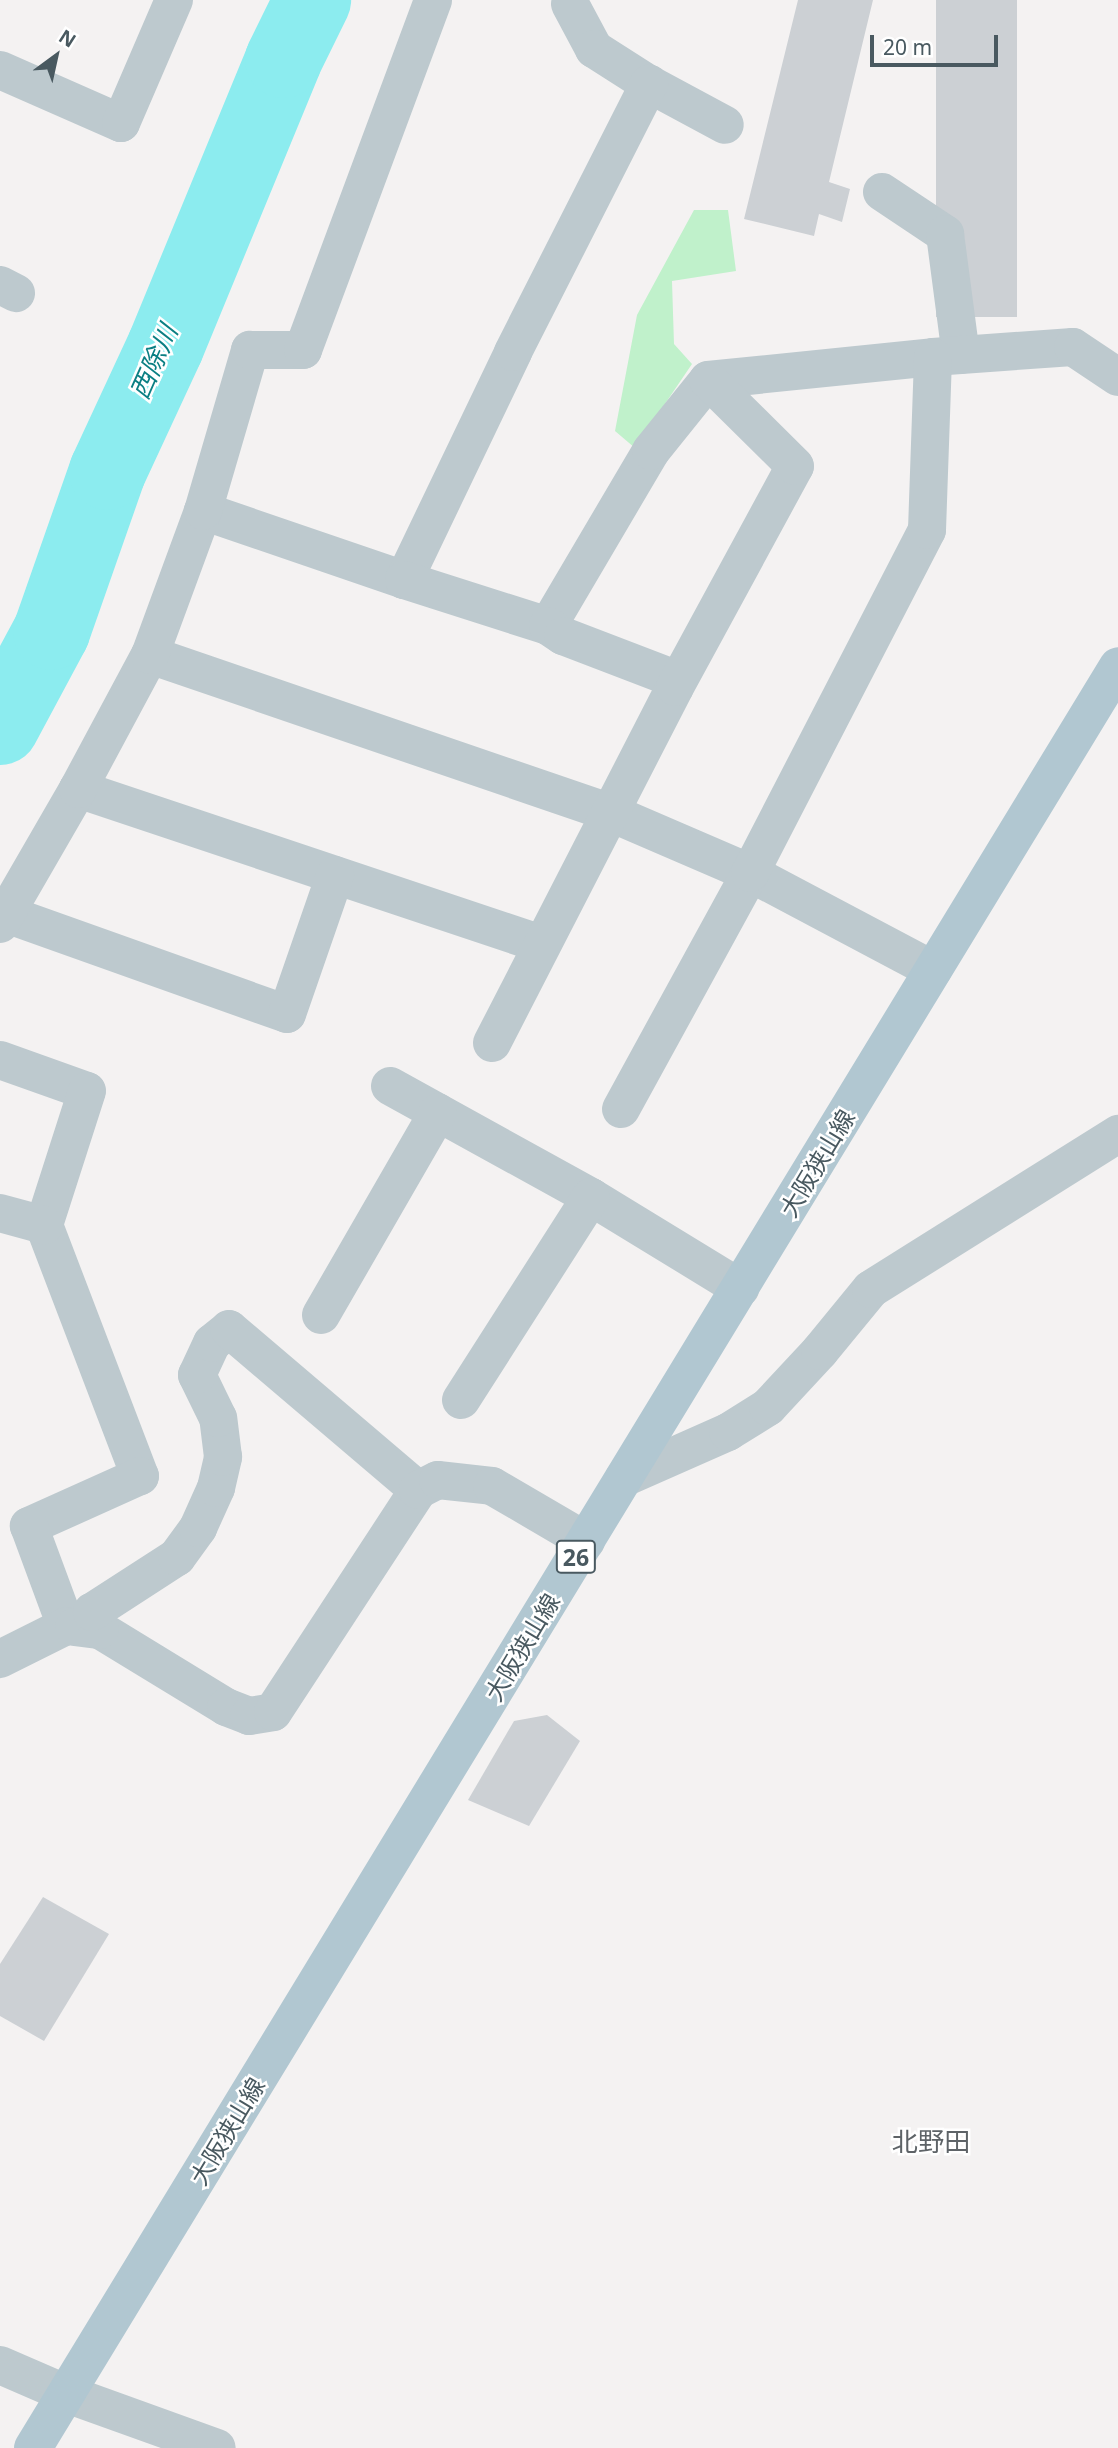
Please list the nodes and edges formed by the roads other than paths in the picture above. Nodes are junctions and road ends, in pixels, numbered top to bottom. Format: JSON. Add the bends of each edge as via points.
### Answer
{"nodes":[{"id":1,"x":174,"y":0,"type":"edge"},
{"id":2,"x":433,"y":0,"type":"edge"},
{"id":3,"x":569,"y":1,"type":"edge"},
{"id":4,"x":0,"y":70,"type":"edge"},
{"id":5,"x":649,"y":84,"type":"junction"},
{"id":6,"x":724,"y":125,"type":"dead end"},
{"id":7,"x":882,"y":192,"type":"dead end"},
{"id":8,"x":947,"y":356,"type":"junction"},
{"id":9,"x":1118,"y":377,"type":"edge"},
{"id":10,"x":708,"y":380,"type":"junction"},
{"id":11,"x":203,"y":511,"type":"junction"},
{"id":12,"x":404,"y":580,"type":"junction"},
{"id":13,"x":548,"y":626,"type":"junction"},
{"id":14,"x":150,"y":655,"type":"junction"},
{"id":15,"x":1118,"y":666,"type":"edge"},
{"id":16,"x":678,"y":680,"type":"junction"},
{"id":17,"x":78,"y":789,"type":"junction"},
{"id":18,"x":611,"y":813,"type":"junction"},
{"id":19,"x":750,"y":873,"type":"junction"},
{"id":20,"x":335,"y":875,"type":"junction"},
{"id":21,"x":3,"y":919,"type":"edge"},
{"id":22,"x":541,"y":944,"type":"junction"},
{"id":23,"x":933,"y":970,"type":"junction"},
{"id":24,"x":492,"y":1043,"type":"dead end"},
{"id":25,"x":0,"y":1060,"type":"edge"},
{"id":26,"x":390,"y":1086,"type":"dead end"},
{"id":27,"x":621,"y":1109,"type":"dead end"},
{"id":28,"x":438,"y":1112,"type":"junction"},
{"id":29,"x":1118,"y":1134,"type":"edge"},
{"id":30,"x":591,"y":1197,"type":"junction"},
{"id":31,"x":0,"y":1213,"type":"edge"},
{"id":32,"x":44,"y":1225,"type":"junction"},
{"id":33,"x":740,"y":1288,"type":"junction"},
{"id":34,"x":321,"y":1315,"type":"dead end"},
{"id":35,"x":461,"y":1400,"type":"dead end"},
{"id":36,"x":624,"y":1478,"type":"junction"},
{"id":37,"x":418,"y":1490,"type":"junction"},
{"id":38,"x":586,"y":1541,"type":"junction"},
{"id":39,"x":83,"y":1628,"type":"junction"},
{"id":40,"x":0,"y":1659,"type":"edge"},
{"id":41,"x":0,"y":2365,"type":"edge"},
{"id":42,"x":66,"y":2394,"type":"junction"},
{"id":43,"x":33,"y":2448,"type":"edge"},
{"id":44,"x":217,"y":2448,"type":"edge"}],
"edges":[{"from":1,"to":4,"type":"street","via":[[121,123]]},
{"from":2,"to":11,"type":"street","via":[[303,350],[250,350]]},
{"from":3,"to":5,"type":"street","via":[[594,49]]},
{"from":5,"to":6,"type":"street","via":[[685,95]]},
{"from":5,"to":12,"type":"street"},
{"from":7,"to":8,"type":"street","via":[[945,234]]},
{"from":8,"to":9,"type":"street","via":[[1073,347]]},
{"from":8,"to":10,"type":"street"},
{"from":8,"to":19,"type":"street","via":[[927,530]]},
{"from":10,"to":13,"type":"street","via":[[651,451]]},
{"from":10,"to":16,"type":"street","via":[[795,466]]},
{"from":11,"to":12,"type":"street"},
{"from":11,"to":14,"type":"street"},
{"from":12,"to":13,"type":"street"},
{"from":13,"to":16,"type":"street"},
{"from":14,"to":17,"type":"street"},
{"from":14,"to":18,"type":"street"},
{"from":15,"to":23,"type":"main road","name":"大阪狭山線","number":"26"},
{"from":16,"to":18,"type":"street"},
{"from":17,"to":20,"type":"street"},
{"from":17,"to":21,"type":"street"},
{"from":18,"to":19,"type":"street"},
{"from":18,"to":22,"type":"street"},
{"from":19,"to":23,"type":"street"},
{"from":19,"to":27,"type":"street"},
{"from":20,"to":21,"type":"street","via":[[287,1014]]},
{"from":20,"to":22,"type":"street"},
{"from":22,"to":24,"type":"street"},
{"from":23,"to":33,"type":"main road","name":"大阪狭山線","number":"26"},
{"from":25,"to":32,"type":"street","via":[[87,1091]]},
{"from":26,"to":28,"type":"street"},
{"from":28,"to":30,"type":"street"},
{"from":28,"to":34,"type":"street"},
{"from":29,"to":36,"type":"street","via":[[871,1289],[768,1407],[728,1432]]},
{"from":30,"to":33,"type":"street"},
{"from":30,"to":35,"type":"street"},
{"from":31,"to":32,"type":"street"},
{"from":32,"to":39,"type":"street","via":[[140,1476],[29,1526]]},
{"from":33,"to":36,"type":"main road","name":"大阪狭山線","number":"26"},
{"from":36,"to":38,"type":"main road","name":"大阪狭山線","number":"26"},
{"from":37,"to":38,"type":"street","via":[[438,1480],[492,1486]]},
{"from":37,"to":39,"type":"street","via":[[274,1712],[249,1716],[226,1707]]},
{"from":37,"to":39,"type":"street","via":[[229,1329],[212,1343],[197,1375],[218,1418],[223,1457],[216,1488],[198,1528],[177,1557],[92,1612]]},
{"from":38,"to":42,"type":"main road","name":"大阪狭山線","number":"26"},
{"from":39,"to":40,"type":"street"},
{"from":41,"to":42,"type":"street"},
{"from":42,"to":43,"type":"main road","name":"大阪狭山線","number":"26"},
{"from":42,"to":44,"type":"street"}]}
